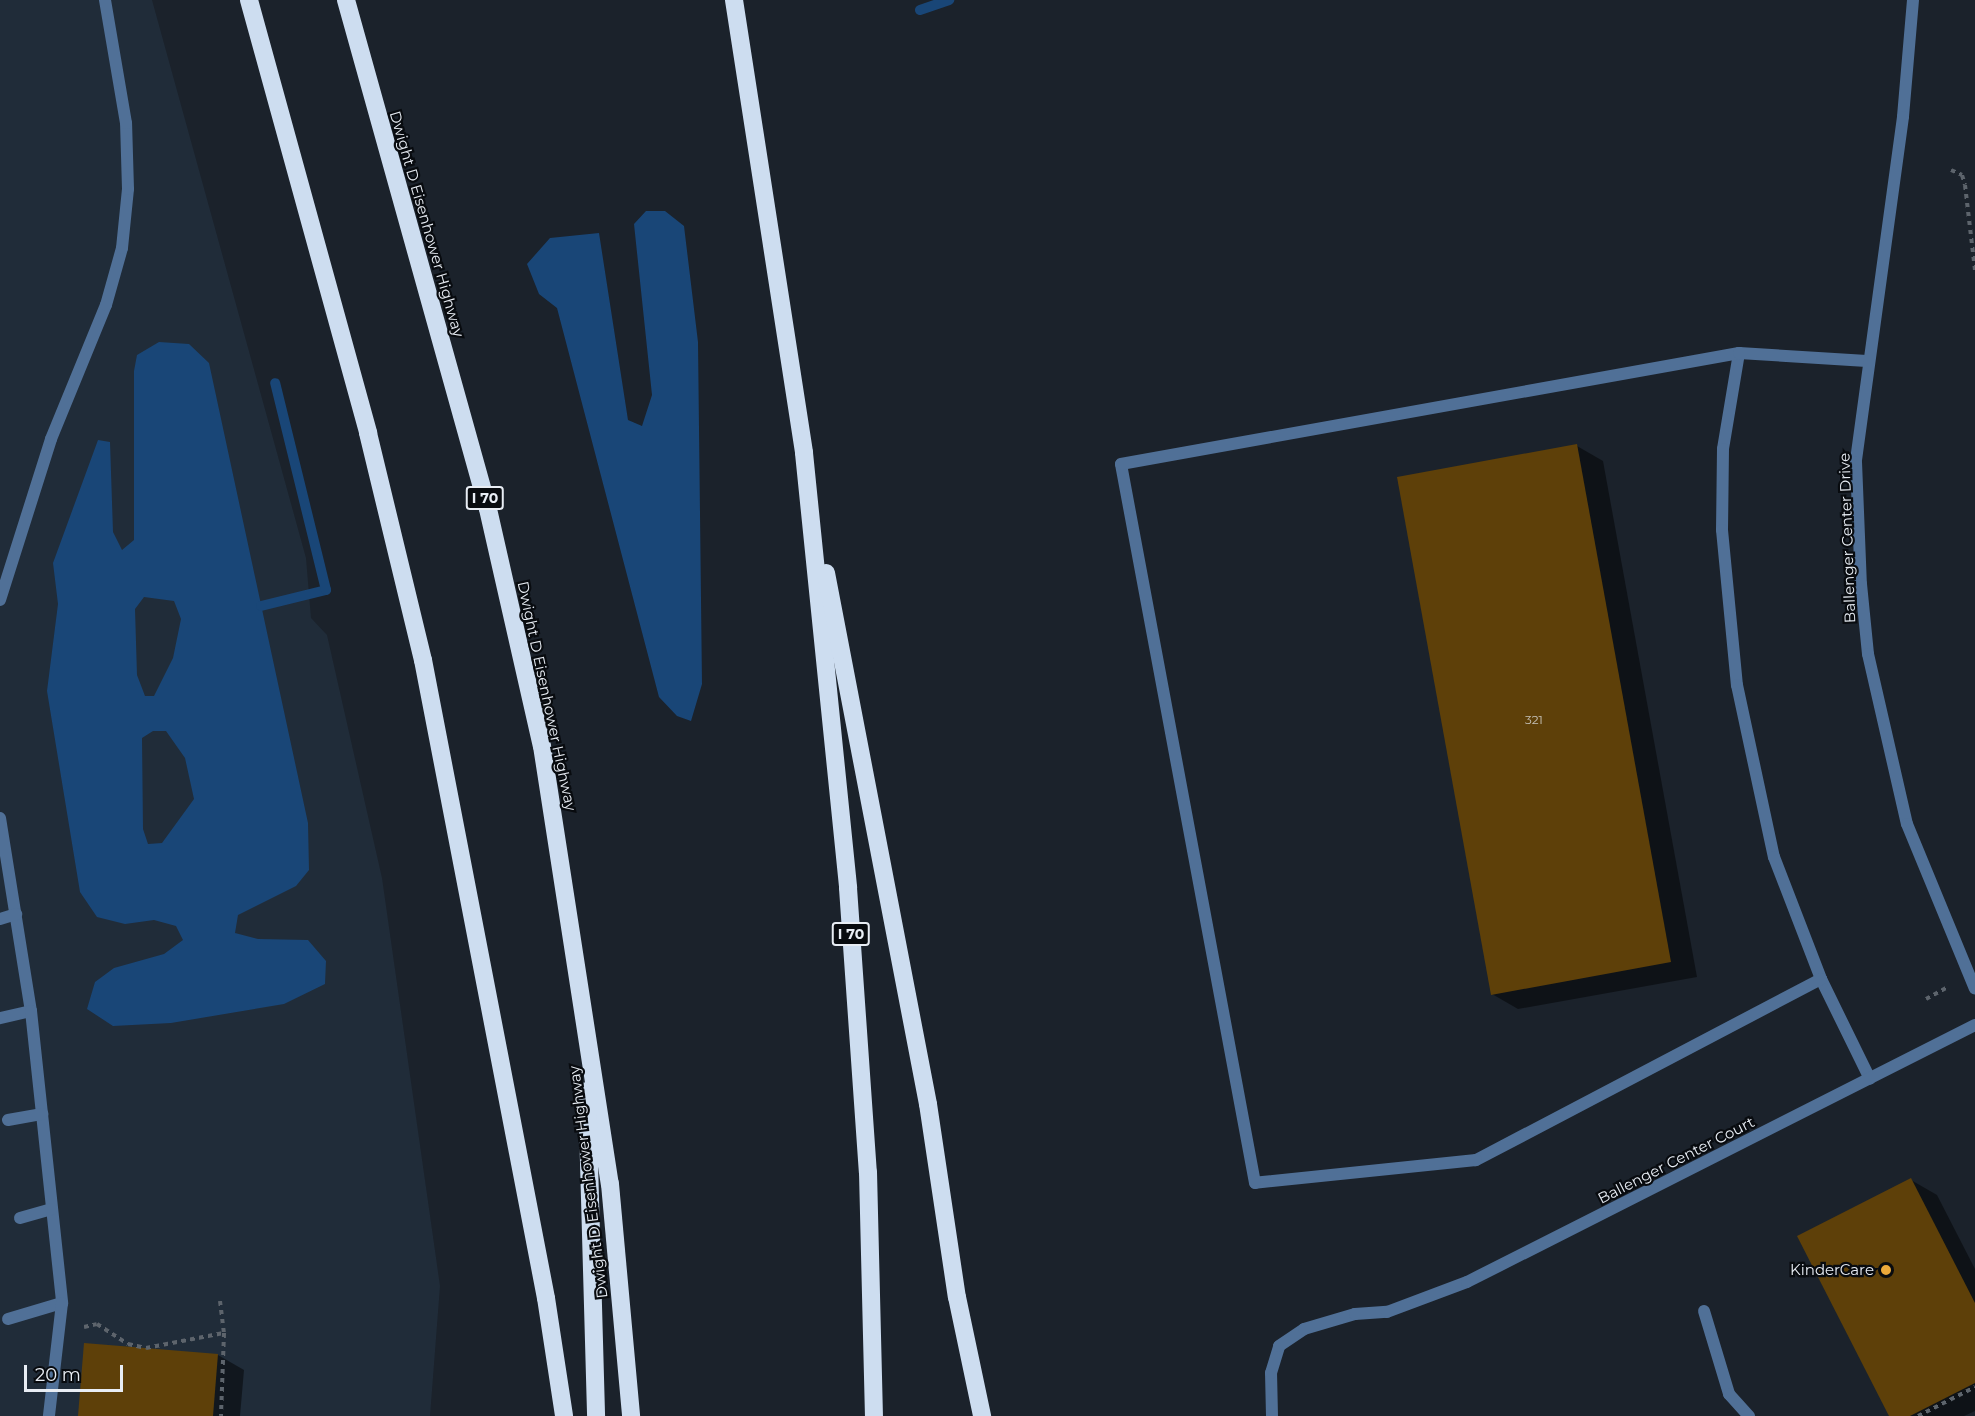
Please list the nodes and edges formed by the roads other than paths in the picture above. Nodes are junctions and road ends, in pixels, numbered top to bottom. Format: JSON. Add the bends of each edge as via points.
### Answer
{"nodes":[{"id":1,"x":105,"y":0,"type":"edge"},
{"id":2,"x":249,"y":0,"type":"edge"},
{"id":3,"x":346,"y":0,"type":"edge"},
{"id":4,"x":734,"y":0,"type":"edge"},
{"id":5,"x":1913,"y":0,"type":"edge"},
{"id":6,"x":1739,"y":353,"type":"junction"},
{"id":7,"x":1867,"y":361,"type":"junction"},
{"id":8,"x":804,"y":453,"type":"junction"},
{"id":9,"x":0,"y":600,"type":"edge"},
{"id":10,"x":0,"y":818,"type":"edge"},
{"id":11,"x":16,"y":914,"type":"junction"},
{"id":12,"x":0,"y":919,"type":"edge"},
{"id":13,"x":1821,"y":979,"type":"junction"},
{"id":14,"x":1975,"y":989,"type":"edge"},
{"id":15,"x":584,"y":1005,"type":"junction"},
{"id":16,"x":30,"y":1011,"type":"junction"},
{"id":17,"x":0,"y":1018,"type":"edge"},
{"id":18,"x":1975,"y":1024,"type":"edge"},
{"id":19,"x":1870,"y":1079,"type":"junction"},
{"id":20,"x":42,"y":1114,"type":"junction"},
{"id":21,"x":8,"y":1120,"type":"dead end"},
{"id":22,"x":52,"y":1209,"type":"junction"},
{"id":23,"x":20,"y":1218,"type":"dead end"},
{"id":24,"x":62,"y":1303,"type":"junction"},
{"id":25,"x":1704,"y":1311,"type":"dead end"},
{"id":26,"x":9,"y":1319,"type":"dead end"},
{"id":27,"x":49,"y":1416,"type":"edge"},
{"id":28,"x":564,"y":1416,"type":"edge"},
{"id":29,"x":596,"y":1416,"type":"edge"},
{"id":30,"x":632,"y":1416,"type":"edge"},
{"id":31,"x":874,"y":1416,"type":"edge"},
{"id":32,"x":982,"y":1416,"type":"edge"},
{"id":33,"x":1272,"y":1416,"type":"edge"},
{"id":34,"x":1749,"y":1416,"type":"edge"}],
"edges":[{"from":1,"to":9,"type":"street","via":[[126,123],[128,189],[122,248],[106,305],[51,439]]},
{"from":2,"to":28,"type":"highway","via":[[368,433],[423,660],[544,1287]]},
{"from":3,"to":15,"type":"highway","name":"Dwight D Eisenhower Highway","number":"I 70","via":[[488,509],[542,746]]},
{"from":4,"to":8,"type":"highway","number":"I 70"},
{"from":5,"to":7,"type":"street","name":"Ballenger Center Drive","via":[[1903,117]]},
{"from":6,"to":7,"type":"street"},
{"from":6,"to":13,"type":"street","via":[[1723,449],[1722,530],[1728,622],[1737,685],[1774,857]]},
{"from":6,"to":13,"type":"street","via":[[1121,464],[1255,1183],[1476,1160]]},
{"from":7,"to":14,"type":"street","name":"Ballenger Center Drive","via":[[1856,462],[1868,654],[1907,824]]},
{"from":8,"to":31,"type":"highway","number":"I 70","via":[[849,900],[868,1172]]},
{"from":8,"to":32,"type":"highway","via":[[928,1104],[957,1297]]},
{"from":10,"to":11,"type":"street"},
{"from":11,"to":12,"type":"street"},
{"from":11,"to":16,"type":"street"},
{"from":13,"to":19,"type":"street"},
{"from":15,"to":29,"type":"highway"},
{"from":15,"to":30,"type":"highway","name":"Dwight D Eisenhower Highway","number":"I 70","via":[[610,1184]]},
{"from":16,"to":17,"type":"street"},
{"from":16,"to":20,"type":"street"},
{"from":18,"to":19,"type":"street","name":"Ballenger Center Court"},
{"from":19,"to":33,"type":"street","name":"Ballenger Center Court","via":[[1467,1282],[1387,1312],[1355,1314],[1304,1329],[1280,1346],[1271,1373]]},
{"from":20,"to":21,"type":"street"},
{"from":20,"to":22,"type":"street"},
{"from":22,"to":23,"type":"street"},
{"from":22,"to":24,"type":"street"},
{"from":24,"to":26,"type":"street"},
{"from":24,"to":27,"type":"street"},
{"from":25,"to":34,"type":"street","via":[[1729,1395]]}]}
